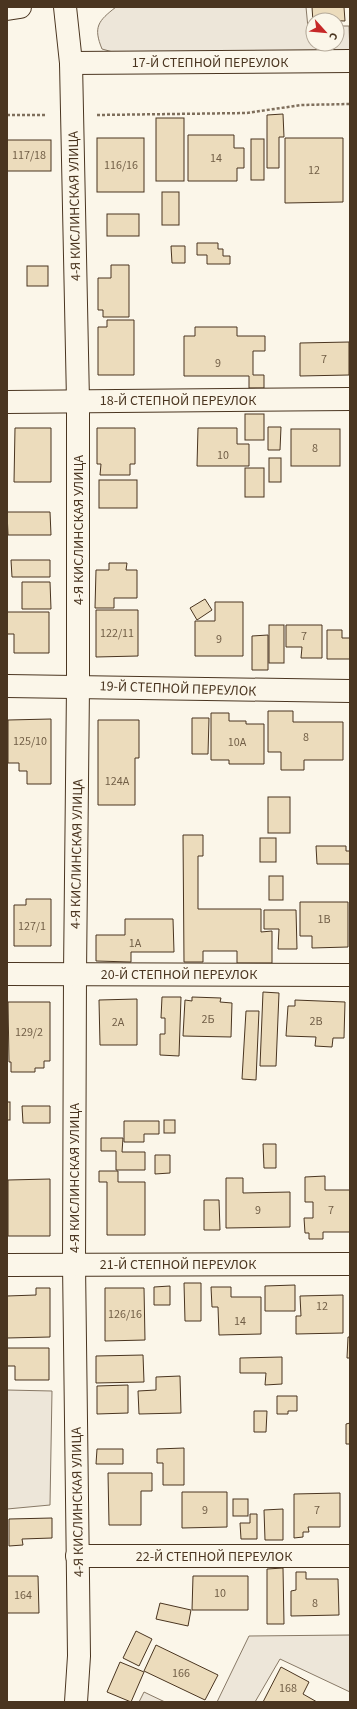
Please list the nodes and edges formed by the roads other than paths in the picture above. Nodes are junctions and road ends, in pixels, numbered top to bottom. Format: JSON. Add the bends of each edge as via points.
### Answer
{"nodes":[{"id":1,"x":20,"y":7,"type":"edge"},
{"id":2,"x":65,"y":7,"type":"edge"},
{"id":3,"x":7,"y":9,"type":"edge"},
{"id":4,"x":350,"y":61,"type":"edge"},
{"id":5,"x":71,"y":63,"type":"junction"},
{"id":6,"x":350,"y":399,"type":"edge"},
{"id":7,"x":78,"y":401,"type":"junction"},
{"id":8,"x":7,"y":402,"type":"edge"},
{"id":9,"x":7,"y":686,"type":"edge"},
{"id":10,"x":78,"y":686,"type":"junction"},
{"id":11,"x":350,"y":691,"type":"edge"},
{"id":12,"x":7,"y":974,"type":"edge"},
{"id":13,"x":75,"y":974,"type":"junction"},
{"id":14,"x":350,"y":975,"type":"edge"},
{"id":15,"x":74,"y":1264,"type":"junction"},
{"id":16,"x":350,"y":1264,"type":"edge"},
{"id":17,"x":7,"y":1265,"type":"edge"},
{"id":18,"x":78,"y":1556,"type":"junction"},
{"id":19,"x":350,"y":1556,"type":"edge"},
{"id":20,"x":76,"y":1702,"type":"edge"}],
"edges":[{"from":1,"to":3,"type":"street"},
{"from":2,"to":5,"type":"street","name":"4-Я КИСЛИНСКАЯ УЛИЦА"},
{"from":4,"to":5,"type":"street","name":"17-Й СТЕПНОЙ ПЕРЕУЛОК"},
{"from":5,"to":7,"type":"street","name":"4-Я КИСЛИНСКАЯ УЛИЦА"},
{"from":6,"to":7,"type":"street","name":"18-Й СТЕПНОЙ ПЕРЕУЛОК"},
{"from":7,"to":8,"type":"street","name":"18-Й СТЕПНОЙ ПЕРЕУЛОК"},
{"from":7,"to":10,"type":"street","name":"4-Я КИСЛИНСКАЯ УЛИЦА"},
{"from":9,"to":10,"type":"street","name":"19-Й СТЕПНОЙ ПЕРЕУЛОК"},
{"from":10,"to":11,"type":"street","name":"19-Й СТЕПНОЙ ПЕРЕУЛОК"},
{"from":10,"to":13,"type":"street","name":"4-Я КИСЛИНСКАЯ УЛИЦА"},
{"from":12,"to":13,"type":"street","name":"20-Й СТЕПНОЙ ПЕРЕУЛОК"},
{"from":13,"to":14,"type":"street","name":"20-Й СТЕПНОЙ ПЕРЕУЛОК"},
{"from":13,"to":15,"type":"street","name":"4-Я КИСЛИНСКАЯ УЛИЦА"},
{"from":15,"to":16,"type":"street","name":"21-Й СТЕПНОЙ ПЕРЕУЛОК"},
{"from":15,"to":17,"type":"street","name":"21-Й СТЕПНОЙ ПЕРЕУЛОК"},
{"from":15,"to":18,"type":"street","name":"4-Я КИСЛИНСКАЯ УЛИЦА"},
{"from":18,"to":19,"type":"street","name":"22-Й СТЕПНОЙ ПЕРЕУЛОК"},
{"from":18,"to":20,"type":"street","name":"4-Я КИСЛИНСКАЯ УЛИЦА","via":[[79,1656]]}]}
